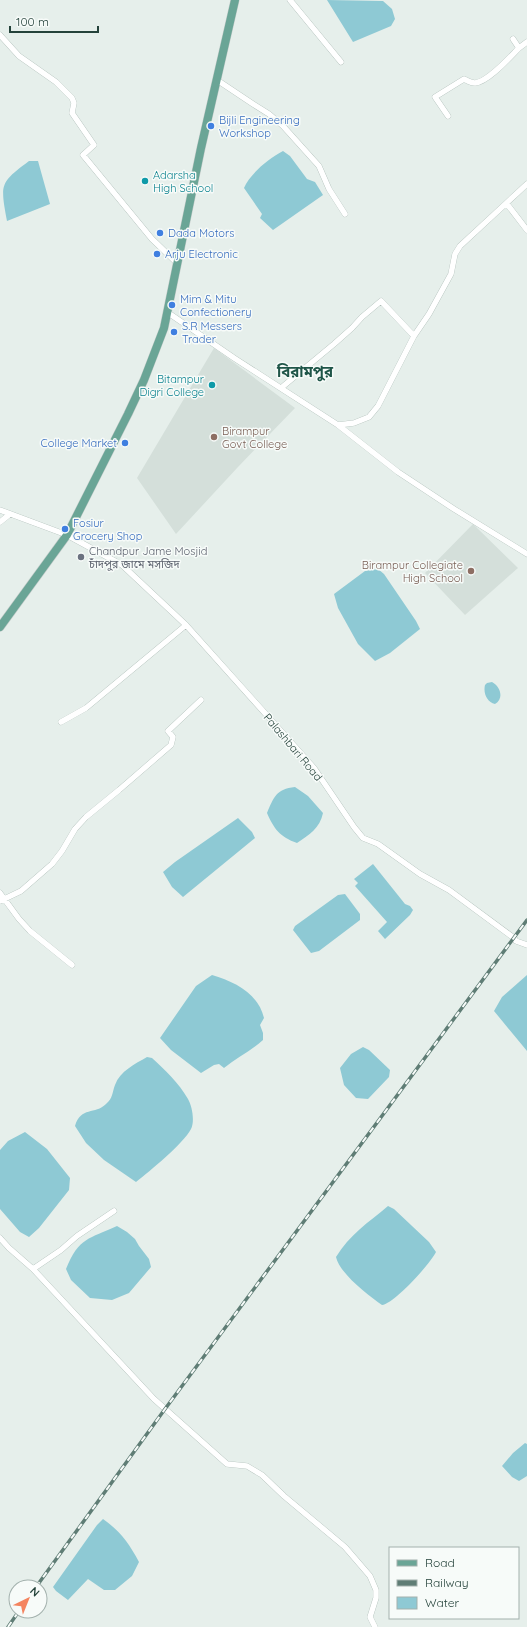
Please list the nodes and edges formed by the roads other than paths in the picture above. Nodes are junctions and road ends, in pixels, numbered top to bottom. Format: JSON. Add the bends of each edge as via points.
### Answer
{"nodes":[{"id":1,"x":235,"y":0,"type":"edge"},
{"id":2,"x":290,"y":0,"type":"edge"},
{"id":3,"x":0,"y":35,"type":"edge"},
{"id":4,"x":513,"y":39,"type":"dead end"},
{"id":5,"x":527,"y":42,"type":"edge"},
{"id":6,"x":519,"y":48,"type":"junction"},
{"id":7,"x":341,"y":62,"type":"dead end"},
{"id":8,"x":217,"y":80,"type":"junction"},
{"id":9,"x":448,"y":116,"type":"dead end"},
{"id":10,"x":527,"y":184,"type":"edge"},
{"id":11,"x":507,"y":204,"type":"junction"},
{"id":12,"x":345,"y":214,"type":"dead end"},
{"id":13,"x":527,"y":230,"type":"edge"},
{"id":14,"x":177,"y":263,"type":"junction"},
{"id":15,"x":168,"y":312,"type":"junction"},
{"id":16,"x":414,"y":336,"type":"junction"},
{"id":17,"x":281,"y":388,"type":"junction"},
{"id":18,"x":338,"y":425,"type":"junction"},
{"id":19,"x":0,"y":510,"type":"edge"},
{"id":20,"x":10,"y":514,"type":"junction"},
{"id":21,"x":0,"y":522,"type":"edge"},
{"id":22,"x":67,"y":535,"type":"junction"},
{"id":23,"x":527,"y":554,"type":"edge"},
{"id":24,"x":186,"y":625,"type":"junction"},
{"id":25,"x":0,"y":627,"type":"edge"},
{"id":26,"x":201,"y":700,"type":"dead end"},
{"id":27,"x":61,"y":722,"type":"dead end"},
{"id":28,"x":0,"y":892,"type":"edge"},
{"id":29,"x":3,"y":900,"type":"edge"},
{"id":30,"x":527,"y":945,"type":"edge"},
{"id":31,"x":72,"y":965,"type":"dead end"},
{"id":32,"x":114,"y":1211,"type":"dead end"},
{"id":33,"x":0,"y":1238,"type":"edge"},
{"id":34,"x":33,"y":1269,"type":"junction"},
{"id":35,"x":375,"y":1627,"type":"edge"}],
"edges":[{"from":1,"to":8,"type":"main road"},
{"from":2,"to":7,"type":"street"},
{"from":3,"to":14,"type":"street","via":[[19,56],[56,82],[72,98],[72,113],[94,145],[83,155],[152,239]]},
{"from":4,"to":6,"type":"street"},
{"from":5,"to":6,"type":"street"},
{"from":6,"to":9,"type":"street","via":[[485,79],[476,83],[464,79],[435,97]]},
{"from":8,"to":12,"type":"street","via":[[283,126],[319,166],[329,189]]},
{"from":8,"to":14,"type":"main road"},
{"from":10,"to":11,"type":"street"},
{"from":11,"to":13,"type":"street"},
{"from":11,"to":16,"type":"street","via":[[460,246],[455,254],[451,274]]},
{"from":14,"to":15,"type":"main road"},
{"from":15,"to":17,"type":"street"},
{"from":15,"to":22,"type":"main road","via":[[144,380]]},
{"from":16,"to":17,"type":"street","via":[[381,301]]},
{"from":16,"to":18,"type":"street","via":[[378,406],[368,417],[354,423]]},
{"from":17,"to":18,"type":"street"},
{"from":18,"to":23,"type":"street","via":[[398,472],[454,510]]},
{"from":19,"to":20,"type":"street","name":"Palashbari Road"},
{"from":20,"to":21,"type":"street"},
{"from":20,"to":22,"type":"street","name":"Palashbari Road"},
{"from":22,"to":24,"type":"street","name":"Palashbari Road","via":[[122,565]]},
{"from":22,"to":25,"type":"main road"},
{"from":24,"to":27,"type":"street","via":[[86,708]]},
{"from":24,"to":30,"type":"street","name":"Palashbari Road","via":[[314,768],[363,838],[378,844],[420,874],[449,890],[516,941]]},
{"from":26,"to":29,"type":"street","via":[[168,731],[173,737],[171,744],[75,828],[52,864],[21,891]]},
{"from":28,"to":29,"type":"street"},
{"from":29,"to":31,"type":"street","via":[[30,931]]},
{"from":32,"to":34,"type":"street"},
{"from":33,"to":34,"type":"street"},
{"from":34,"to":35,"type":"street","via":[[170,1414],[228,1464],[247,1466],[262,1475],[345,1547],[370,1576],[376,1590],[370,1616]]}]}
